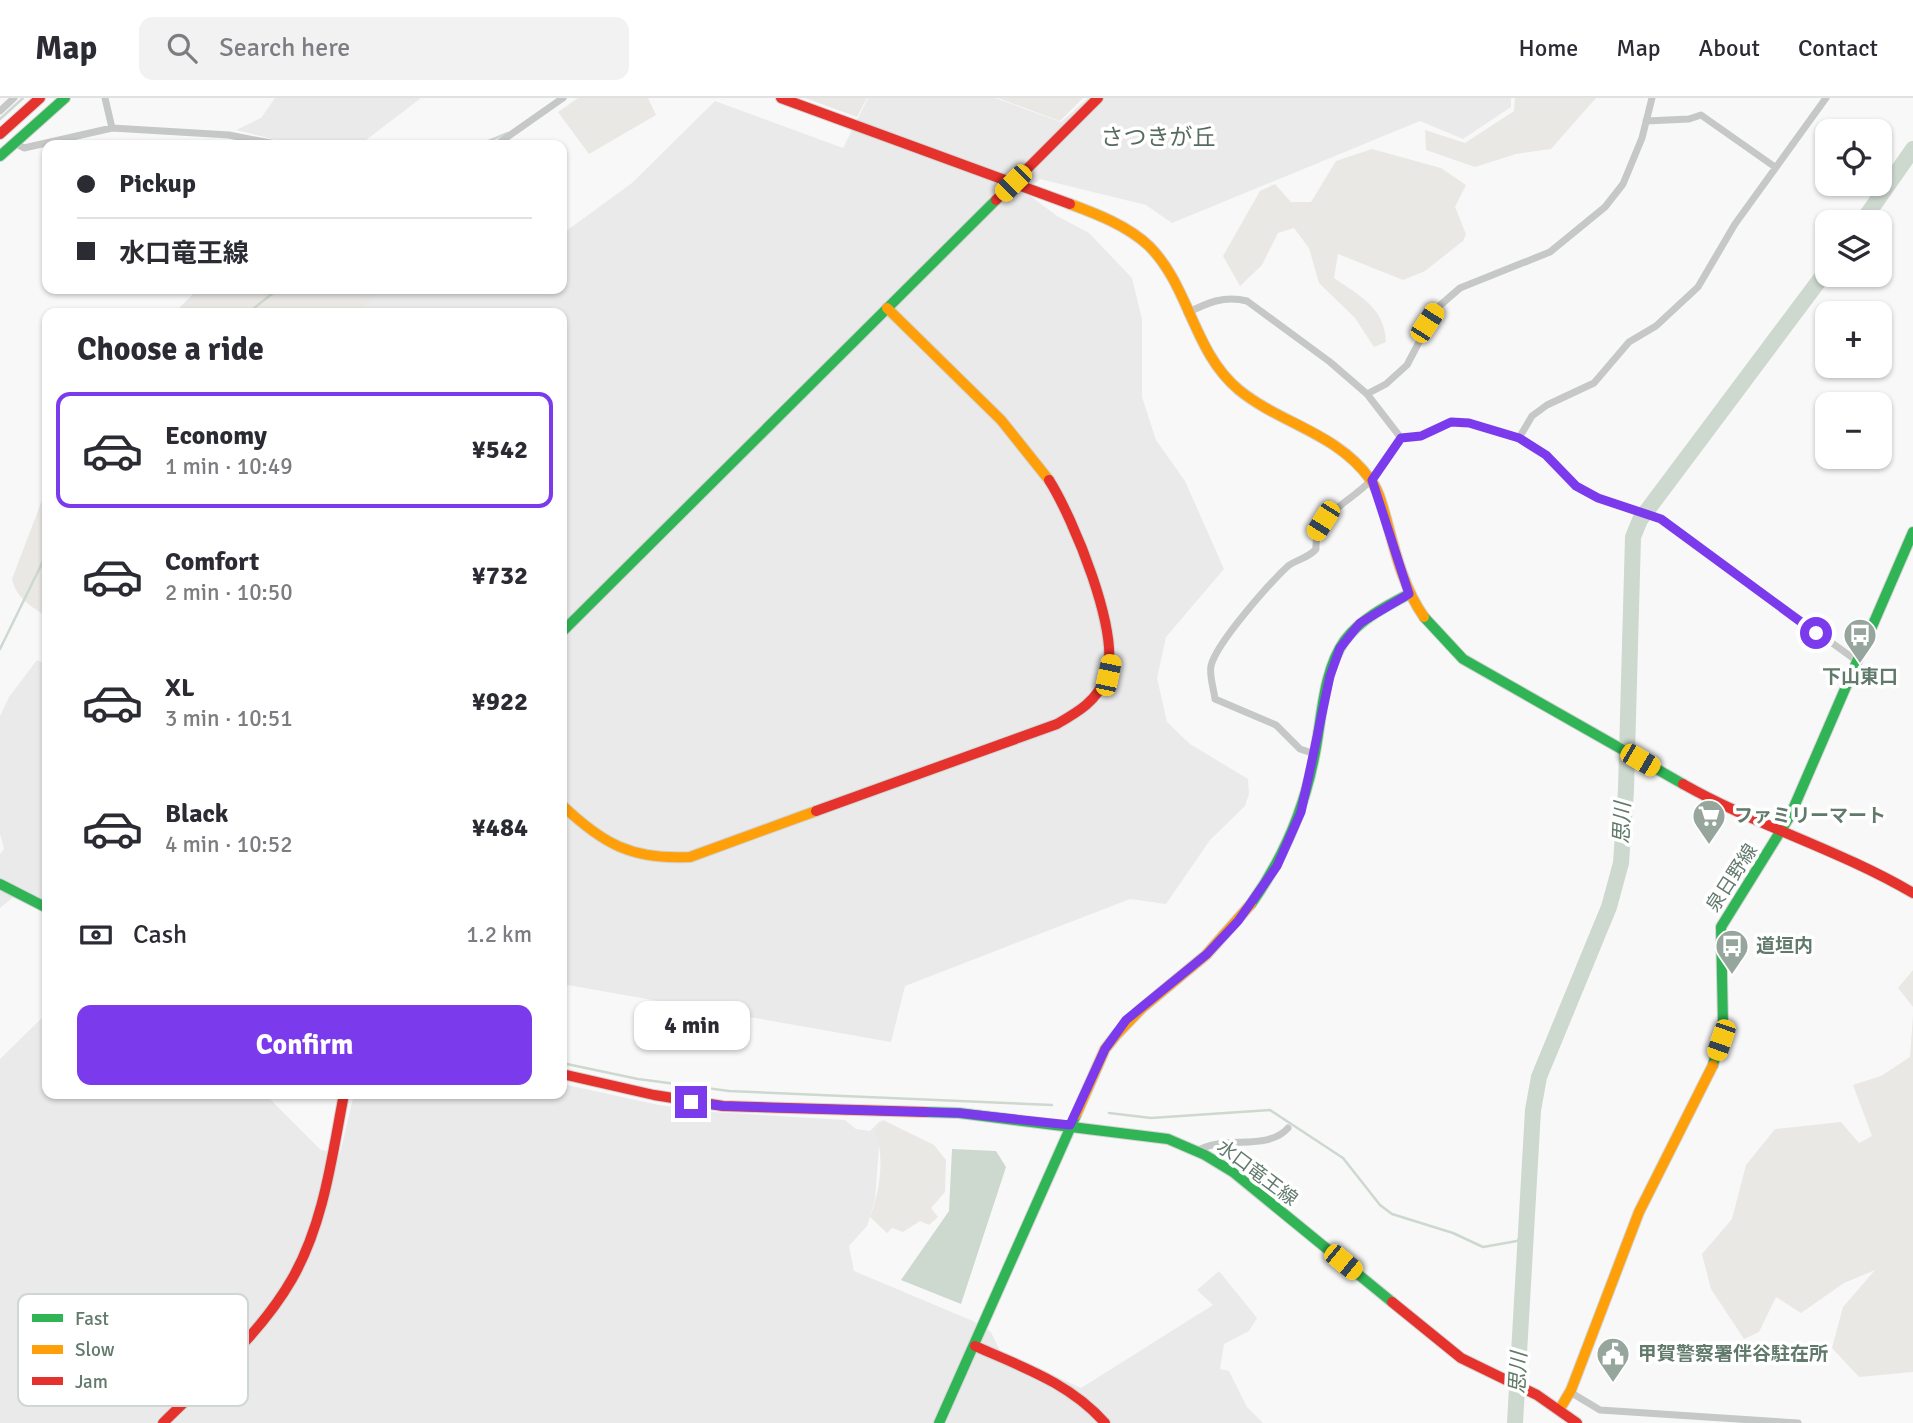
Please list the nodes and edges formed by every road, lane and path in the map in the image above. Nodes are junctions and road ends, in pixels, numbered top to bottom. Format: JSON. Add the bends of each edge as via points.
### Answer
{"nodes":[{"id":1,"x":14,"y":98,"type":"edge"},
{"id":2,"x":40,"y":98,"type":"edge"},
{"id":3,"x":65,"y":98,"type":"edge"},
{"id":4,"x":105,"y":98,"type":"edge"},
{"id":5,"x":564,"y":98,"type":"edge"},
{"id":6,"x":780,"y":98,"type":"edge"},
{"id":7,"x":1098,"y":98,"type":"edge"},
{"id":8,"x":1652,"y":98,"type":"edge"},
{"id":9,"x":1826,"y":98,"type":"edge"},
{"id":10,"x":0,"y":111,"type":"edge"},
{"id":11,"x":1646,"y":121,"type":"junction"},
{"id":12,"x":112,"y":128,"type":"junction"},
{"id":13,"x":0,"y":134,"type":"edge"},
{"id":14,"x":59,"y":140,"type":"edge"},
{"id":15,"x":255,"y":140,"type":"edge"},
{"id":16,"x":503,"y":140,"type":"edge"},
{"id":17,"x":15,"y":143,"type":"junction"},
{"id":18,"x":42,"y":144,"type":"edge"},
{"id":19,"x":0,"y":156,"type":"edge"},
{"id":20,"x":1775,"y":167,"type":"junction"},
{"id":21,"x":1013,"y":183,"type":"junction"},
{"id":22,"x":887,"y":308,"type":"junction"},
{"id":23,"x":1186,"y":313,"type":"junction"},
{"id":24,"x":1367,"y":394,"type":"junction"},
{"id":25,"x":1401,"y":438,"type":"junction"},
{"id":26,"x":1519,"y":438,"type":"junction"},
{"id":27,"x":1372,"y":480,"type":"junction"},
{"id":28,"x":1913,"y":532,"type":"edge"},
{"id":29,"x":1409,"y":594,"type":"junction"},
{"id":30,"x":567,"y":627,"type":"edge"},
{"id":31,"x":1857,"y":661,"type":"junction"},
{"id":32,"x":1315,"y":754,"type":"junction"},
{"id":33,"x":567,"y":810,"type":"edge"},
{"id":34,"x":1782,"y":831,"type":"junction"},
{"id":35,"x":0,"y":884,"type":"edge"},
{"id":36,"x":1913,"y":893,"type":"edge"},
{"id":37,"x":42,"y":905,"type":"edge"},
{"id":38,"x":567,"y":1075,"type":"edge"},
{"id":39,"x":343,"y":1099,"type":"edge"},
{"id":40,"x":1070,"y":1125,"type":"junction"},
{"id":41,"x":1288,"y":1128,"type":"dead end"},
{"id":42,"x":1197,"y":1151,"type":"junction"},
{"id":43,"x":248,"y":1336,"type":"edge"},
{"id":44,"x":975,"y":1346,"type":"junction"},
{"id":45,"x":1570,"y":1392,"type":"junction"},
{"id":46,"x":180,"y":1406,"type":"edge"},
{"id":47,"x":1561,"y":1407,"type":"junction"},
{"id":48,"x":163,"y":1423,"type":"edge"},
{"id":49,"x":939,"y":1423,"type":"edge"},
{"id":50,"x":1105,"y":1423,"type":"edge"},
{"id":51,"x":1577,"y":1423,"type":"edge"},
{"id":52,"x":1798,"y":1423,"type":"edge"}],
"edges":[{"from":1,"to":10,"type":"street"},
{"from":2,"to":13,"type":"main road"},
{"from":3,"to":17,"type":"main road"},
{"from":4,"to":12,"type":"street"},
{"from":5,"to":16,"type":"street"},
{"from":6,"to":21,"type":"main road"},
{"from":7,"to":21,"type":"main road"},
{"from":8,"to":11,"type":"street"},
{"from":9,"to":20,"type":"street"},
{"from":11,"to":20,"type":"street","via":[[1689,120],[1701,115]]},
{"from":11,"to":24,"type":"street","via":[[1623,184],[1605,207],[1550,252],[1460,288],[1437,308],[1407,365]]},
{"from":12,"to":14,"type":"street"},
{"from":12,"to":15,"type":"street"},
{"from":17,"to":18,"type":"street","via":[[24,148]]},
{"from":17,"to":19,"type":"main road"},
{"from":20,"to":26,"type":"street","via":[[1698,287],[1656,327],[1629,342],[1594,383],[1532,416]]},
{"from":21,"to":22,"type":"main road"},
{"from":21,"to":23,"type":"main road","via":[[1107,219],[1145,244],[1167,271]]},
{"from":22,"to":30,"type":"main road"},
{"from":22,"to":33,"type":"main road","via":[[1020,441],[1051,483],[1077,539],[1110,633],[1108,675],[1100,689],[1081,711],[1057,724],[690,856],[656,859],[622,851],[595,836]]},
{"from":23,"to":24,"type":"street","via":[[1212,301],[1247,301]]},
{"from":23,"to":27,"type":"main road","via":[[1208,353],[1238,390],[1338,444]]},
{"from":24,"to":25,"type":"street"},
{"from":25,"to":26,"type":"street","via":[[1421,436],[1451,422]]},
{"from":25,"to":27,"type":"street"},
{"from":26,"to":31,"type":"street","via":[[1546,455],[1576,486],[1654,516]]},
{"from":27,"to":29,"type":"main road"},
{"from":27,"to":32,"type":"street","via":[[1323,521],[1315,533],[1316,549],[1291,564],[1275,581],[1222,643],[1211,667],[1215,699],[1276,725],[1300,749]]},
{"from":28,"to":31,"type":"main road","name":"泉日野線"},
{"from":29,"to":32,"type":"main road","via":[[1360,623],[1340,648]]},
{"from":29,"to":34,"type":"main road","via":[[1430,629],[1463,659],[1710,799]]},
{"from":31,"to":34,"type":"main road","name":"泉日野線"},
{"from":32,"to":40,"type":"main road","via":[[1301,812],[1277,866],[1238,921],[1207,954],[1126,1020],[1105,1049]]},
{"from":34,"to":36,"type":"main road"},
{"from":34,"to":45,"type":"main road","name":"泉日野線","via":[[1721,927],[1721,1040],[1710,1071],[1644,1200]]},
{"from":35,"to":37,"type":"main road"},
{"from":38,"to":40,"type":"main road","name":"水口竜王線","via":[[723,1106],[959,1113]]},
{"from":39,"to":43,"type":"main road","via":[[314,1229],[293,1277]]},
{"from":40,"to":42,"type":"main road","name":"水口竜王線","via":[[1168,1139]]},
{"from":40,"to":44,"type":"main road"},
{"from":41,"to":42,"type":"street","via":[[1282,1136],[1267,1140],[1220,1142]]},
{"from":42,"to":47,"type":"main road","name":"水口竜王線","via":[[1233,1172],[1448,1348]]},
{"from":44,"to":49,"type":"main road"},
{"from":44,"to":50,"type":"main road","via":[[1065,1387],[1085,1400]]},
{"from":45,"to":47,"type":"main road","name":"泉日野線"},
{"from":45,"to":52,"type":"street","via":[[1600,1410]]},
{"from":46,"to":48,"type":"main road"},
{"from":47,"to":51,"type":"main road","name":"水口竜王線"}]}
